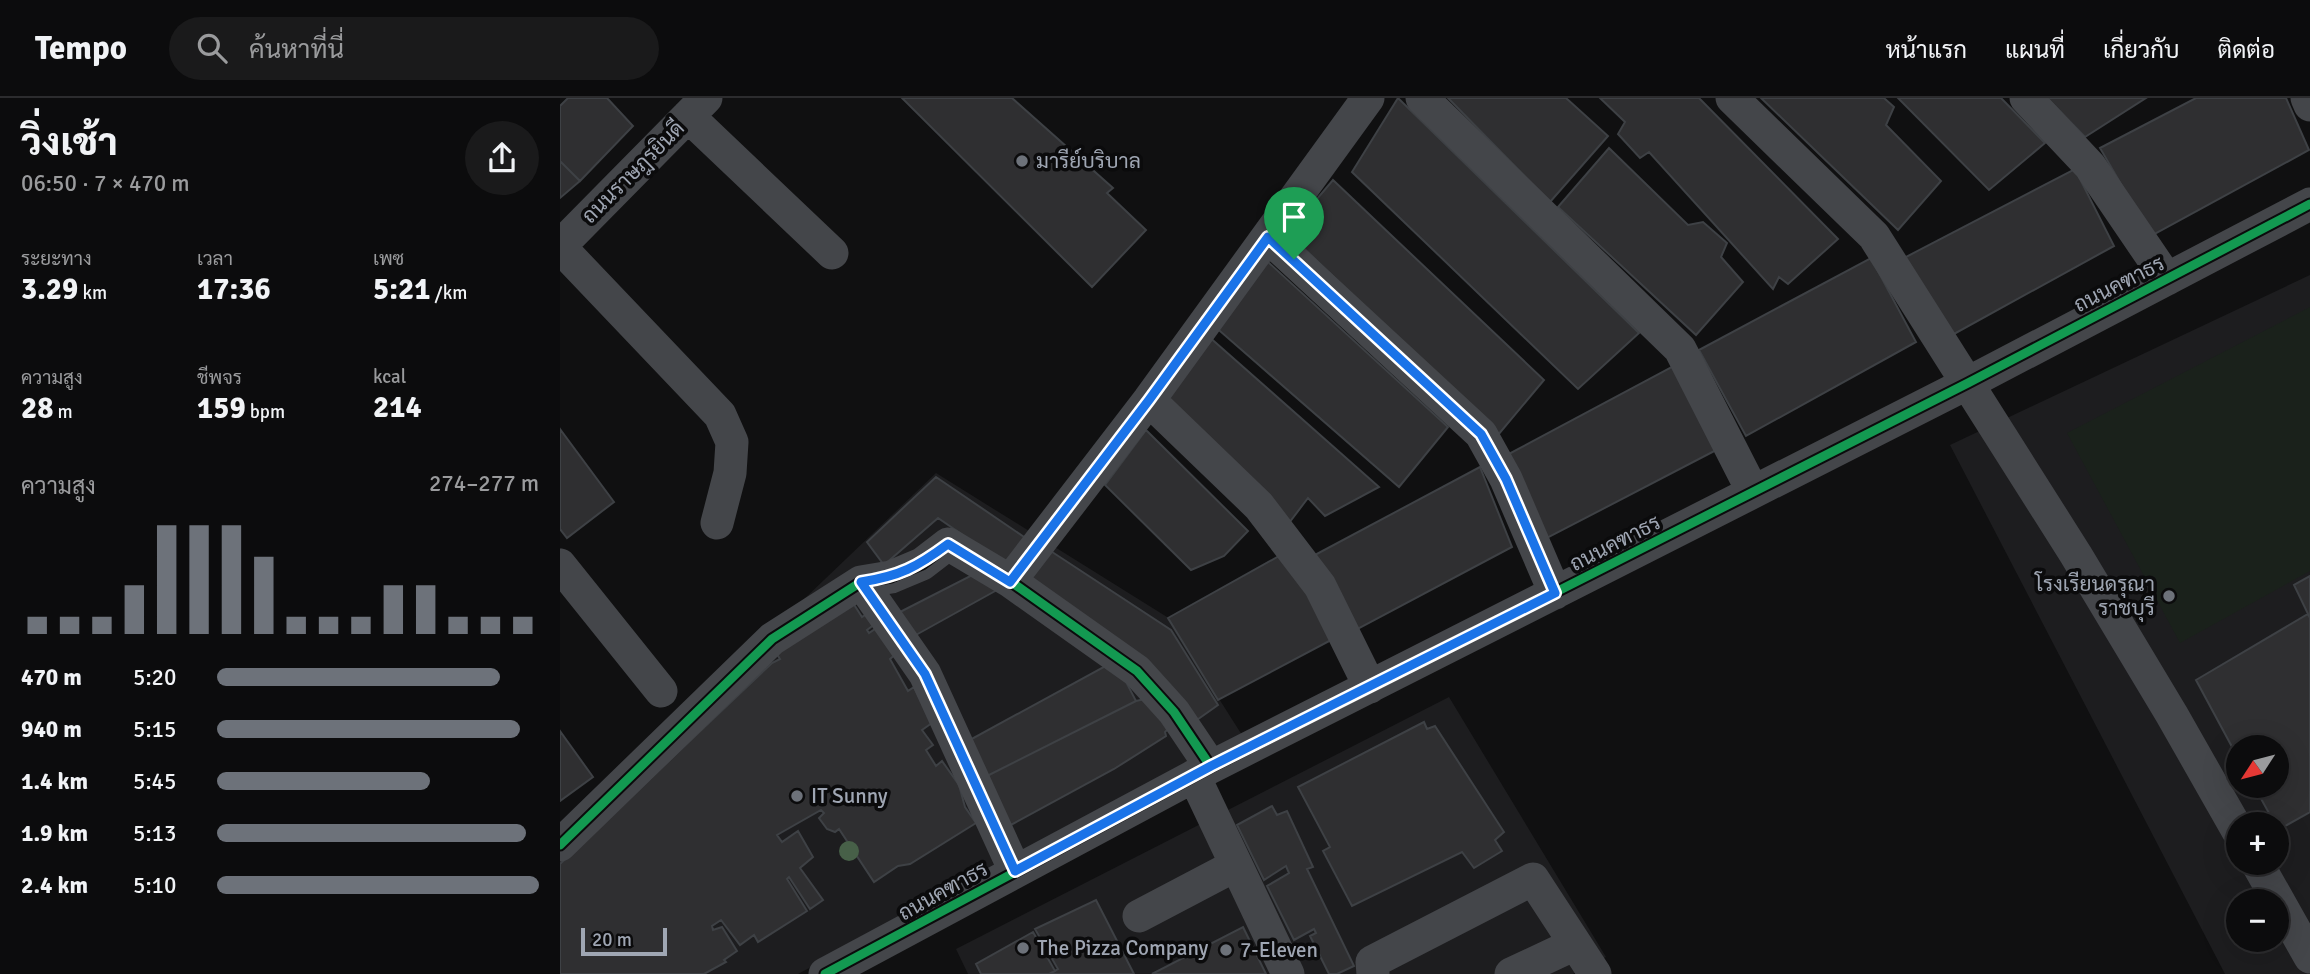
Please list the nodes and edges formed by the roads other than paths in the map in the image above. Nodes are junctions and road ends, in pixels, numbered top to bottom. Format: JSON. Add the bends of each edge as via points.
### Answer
{"nodes":[{"id":1,"x":1368,"y":98,"type":"edge"},
{"id":2,"x":1422,"y":98,"type":"edge"},
{"id":3,"x":1732,"y":98,"type":"edge"},
{"id":4,"x":2026,"y":98,"type":"edge"},
{"id":5,"x":2307,"y":98,"type":"edge"},
{"id":6,"x":2310,"y":105,"type":"edge"},
{"id":7,"x":697,"y":107,"type":"edge"},
{"id":8,"x":2310,"y":204,"type":"edge"},
{"id":9,"x":563,"y":236,"type":"edge"},
{"id":10,"x":1268,"y":237,"type":"junction"},
{"id":11,"x":832,"y":253,"type":"dead end"},
{"id":12,"x":2167,"y":279,"type":"junction"},
{"id":13,"x":1975,"y":396,"type":"junction"},
{"id":14,"x":1149,"y":400,"type":"junction"},
{"id":15,"x":1753,"y":492,"type":"junction"},
{"id":16,"x":717,"y":523,"type":"dead end"},
{"id":17,"x":560,"y":565,"type":"edge"},
{"id":18,"x":861,"y":582,"type":"junction"},
{"id":19,"x":1010,"y":582,"type":"junction"},
{"id":20,"x":1555,"y":593,"type":"junction"},
{"id":21,"x":1370,"y":687,"type":"junction"},
{"id":22,"x":661,"y":691,"type":"dead end"},
{"id":23,"x":1202,"y":771,"type":"junction"},
{"id":24,"x":2227,"y":812,"type":"edge"},
{"id":25,"x":560,"y":845,"type":"edge"},
{"id":26,"x":1236,"y":864,"type":"junction"},
{"id":27,"x":1015,"y":871,"type":"junction"},
{"id":28,"x":2263,"y":875,"type":"edge"},
{"id":29,"x":1139,"y":916,"type":"dead end"},
{"id":30,"x":1575,"y":944,"type":"junction"},
{"id":31,"x":2310,"y":959,"type":"edge"},
{"id":32,"x":840,"y":971,"type":"edge"},
{"id":33,"x":1288,"y":974,"type":"edge"},
{"id":34,"x":1373,"y":974,"type":"edge"},
{"id":35,"x":1511,"y":974,"type":"edge"},
{"id":36,"x":1595,"y":974,"type":"edge"},
{"id":37,"x":2309,"y":974,"type":"edge"}],
"edges":[{"from":1,"to":10,"type":"street"},
{"from":2,"to":15,"type":"street","via":[[1680,349]]},
{"from":3,"to":13,"type":"street","via":[[1874,236]]},
{"from":4,"to":12,"type":"street","via":[[2090,166]]},
{"from":5,"to":6,"type":"street"},
{"from":7,"to":9,"type":"street","name":"ถนนราษฎรยินดี"},
{"from":7,"to":11,"type":"street"},
{"from":8,"to":12,"type":"street","name":"ถนนคฑาธร"},
{"from":9,"to":16,"type":"street","via":[[720,415],[732,442],[730,473]]},
{"from":10,"to":14,"type":"street"},
{"from":10,"to":20,"type":"street","via":[[1481,434],[1506,479]]},
{"from":12,"to":13,"type":"street","name":"ถนนคฑาธร"},
{"from":13,"to":15,"type":"street","name":"ถนนคฑาธร"},
{"from":13,"to":24,"type":"street","via":[[2083,566]]},
{"from":14,"to":19,"type":"street"},
{"from":14,"to":21,"type":"street","via":[[1259,506],[1320,586]]},
{"from":15,"to":20,"type":"street","name":"ถนนคฑาธร"},
{"from":17,"to":22,"type":"street"},
{"from":18,"to":19,"type":"street","via":[[891,577],[922,564],[948,544]]},
{"from":18,"to":25,"type":"street","via":[[772,639]]},
{"from":18,"to":27,"type":"street","via":[[925,674]]},
{"from":19,"to":23,"type":"street","via":[[1138,671],[1174,712]]},
{"from":20,"to":21,"type":"street","name":"ถนนคฑาธร"},
{"from":21,"to":23,"type":"street","name":"ถนนคฑาธร"},
{"from":23,"to":26,"type":"street"},
{"from":23,"to":27,"type":"street","name":"ถนนคฑาธร"},
{"from":26,"to":29,"type":"street"},
{"from":26,"to":33,"type":"street"},
{"from":27,"to":32,"type":"street","name":"ถนนคฑาธร"},
{"from":28,"to":31,"type":"street"},
{"from":30,"to":34,"type":"street","via":[[1533,879],[1372,962]]},
{"from":30,"to":35,"type":"street"},
{"from":30,"to":36,"type":"street"},
{"from":31,"to":37,"type":"street"}]}
